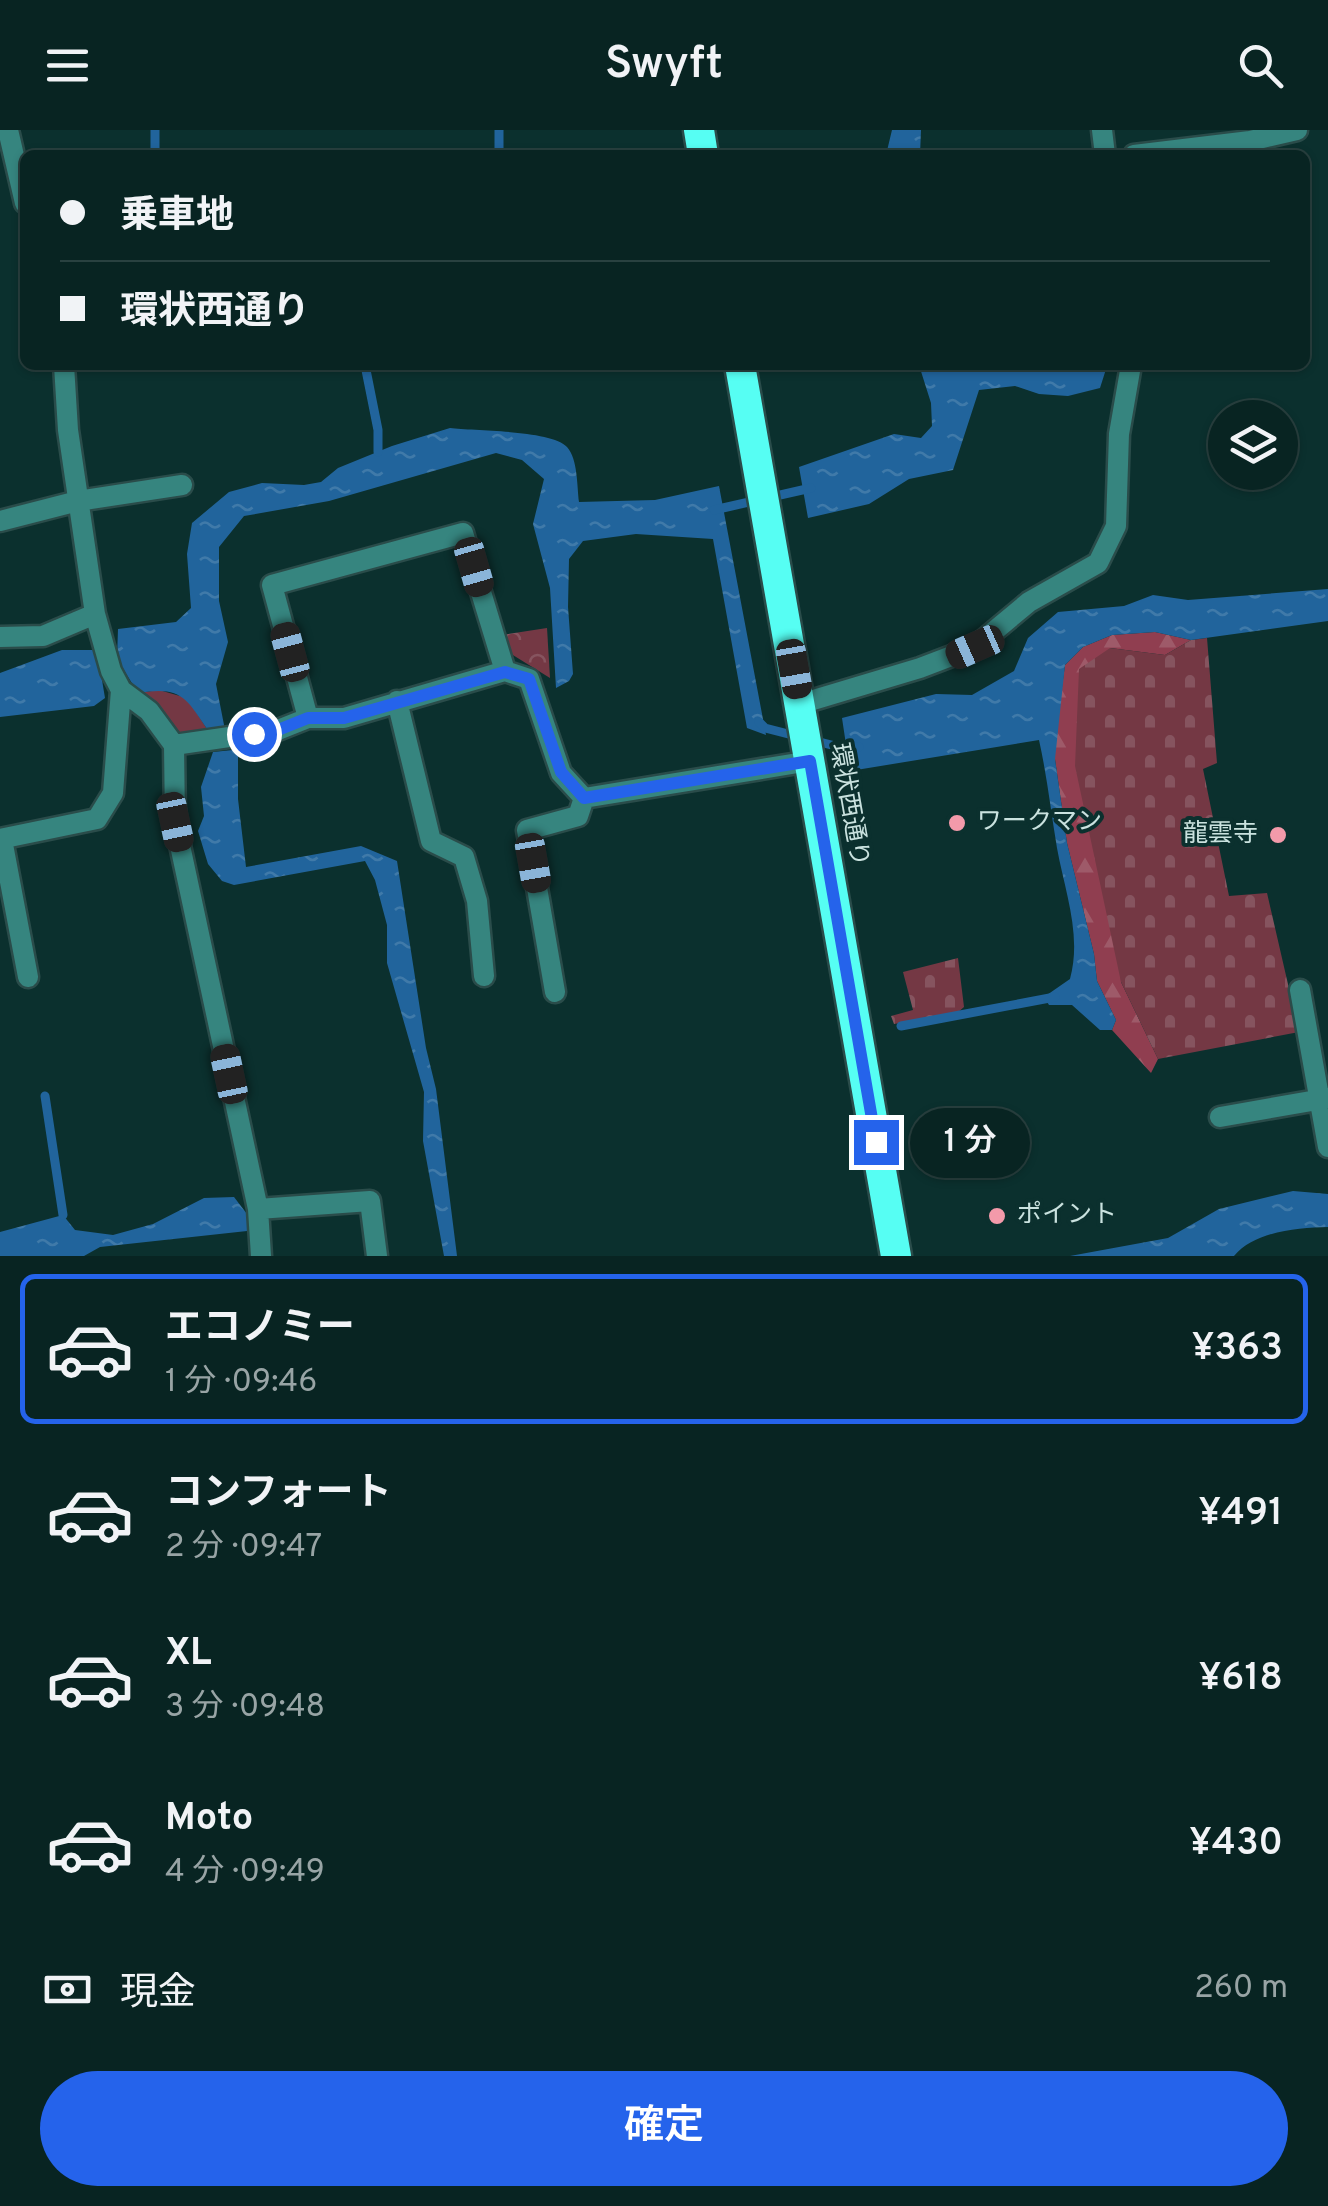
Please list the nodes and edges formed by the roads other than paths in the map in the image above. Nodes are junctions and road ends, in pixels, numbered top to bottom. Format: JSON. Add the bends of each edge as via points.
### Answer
{"nodes":[{"id":1,"x":8,"y":130,"type":"edge"},
{"id":2,"x":1297,"y":130,"type":"edge"},
{"id":3,"x":1175,"y":150,"type":"edge"},
{"id":4,"x":10,"y":183,"type":"edge"},
{"id":5,"x":64,"y":370,"type":"edge"},
{"id":6,"x":741,"y":370,"type":"edge"},
{"id":7,"x":1130,"y":370,"type":"edge"},
{"id":8,"x":182,"y":485,"type":"dead end"},
{"id":9,"x":78,"y":501,"type":"junction"},
{"id":10,"x":0,"y":521,"type":"edge"},
{"id":11,"x":95,"y":614,"type":"junction"},
{"id":12,"x":0,"y":638,"type":"edge"},
{"id":13,"x":113,"y":671,"type":"junction"},
{"id":14,"x":505,"y":672,"type":"junction"},
{"id":15,"x":397,"y":701,"type":"junction"},
{"id":16,"x":802,"y":713,"type":"junction"},
{"id":17,"x":308,"y":718,"type":"junction"},
{"id":18,"x":174,"y":746,"type":"junction"},
{"id":19,"x":810,"y":757,"type":"junction"},
{"id":20,"x":584,"y":798,"type":"junction"},
{"id":21,"x":1,"y":839,"type":"edge"},
{"id":22,"x":484,"y":976,"type":"dead end"},
{"id":23,"x":28,"y":978,"type":"dead end"},
{"id":24,"x":1300,"y":990,"type":"dead end"},
{"id":25,"x":554,"y":992,"type":"dead end"},
{"id":26,"x":1324,"y":1099,"type":"edge"},
{"id":27,"x":1220,"y":1117,"type":"dead end"},
{"id":28,"x":1328,"y":1147,"type":"edge"},
{"id":29,"x":258,"y":1209,"type":"junction"},
{"id":30,"x":261,"y":1256,"type":"edge"},
{"id":31,"x":377,"y":1256,"type":"edge"},
{"id":32,"x":896,"y":1256,"type":"edge"}],
"edges":[{"from":1,"to":4,"type":"street"},
{"from":2,"to":3,"type":"street"},
{"from":5,"to":9,"type":"street"},
{"from":6,"to":16,"type":"highway","name":"環状西通り"},
{"from":7,"to":16,"type":"street","via":[[1119,434],[1116,526],[1098,563],[1029,602],[975,647]]},
{"from":8,"to":9,"type":"street"},
{"from":9,"to":10,"type":"street"},
{"from":9,"to":11,"type":"street"},
{"from":11,"to":12,"type":"street","via":[[43,636]]},
{"from":11,"to":13,"type":"street"},
{"from":13,"to":18,"type":"street"},
{"from":13,"to":21,"type":"street","via":[[113,793],[97,819]]},
{"from":14,"to":15,"type":"street"},
{"from":14,"to":17,"type":"street","via":[[463,532],[272,585]]},
{"from":14,"to":20,"type":"street","via":[[529,679],[561,772]]},
{"from":15,"to":17,"type":"street","via":[[344,718]]},
{"from":15,"to":22,"type":"street","via":[[432,841],[464,858]]},
{"from":16,"to":19,"type":"highway","name":"環状西通り"},
{"from":17,"to":18,"type":"street","via":[[278,730]]},
{"from":18,"to":29,"type":"street","via":[[175,822]]},
{"from":19,"to":20,"type":"street"},
{"from":19,"to":32,"type":"highway","name":"環状西通り"},
{"from":20,"to":25,"type":"street","via":[[578,816],[527,830]]},
{"from":21,"to":23,"type":"street"},
{"from":24,"to":26,"type":"street"},
{"from":26,"to":27,"type":"street"},
{"from":26,"to":28,"type":"street"},
{"from":29,"to":30,"type":"street"},
{"from":29,"to":31,"type":"street","via":[[370,1201]]}]}
